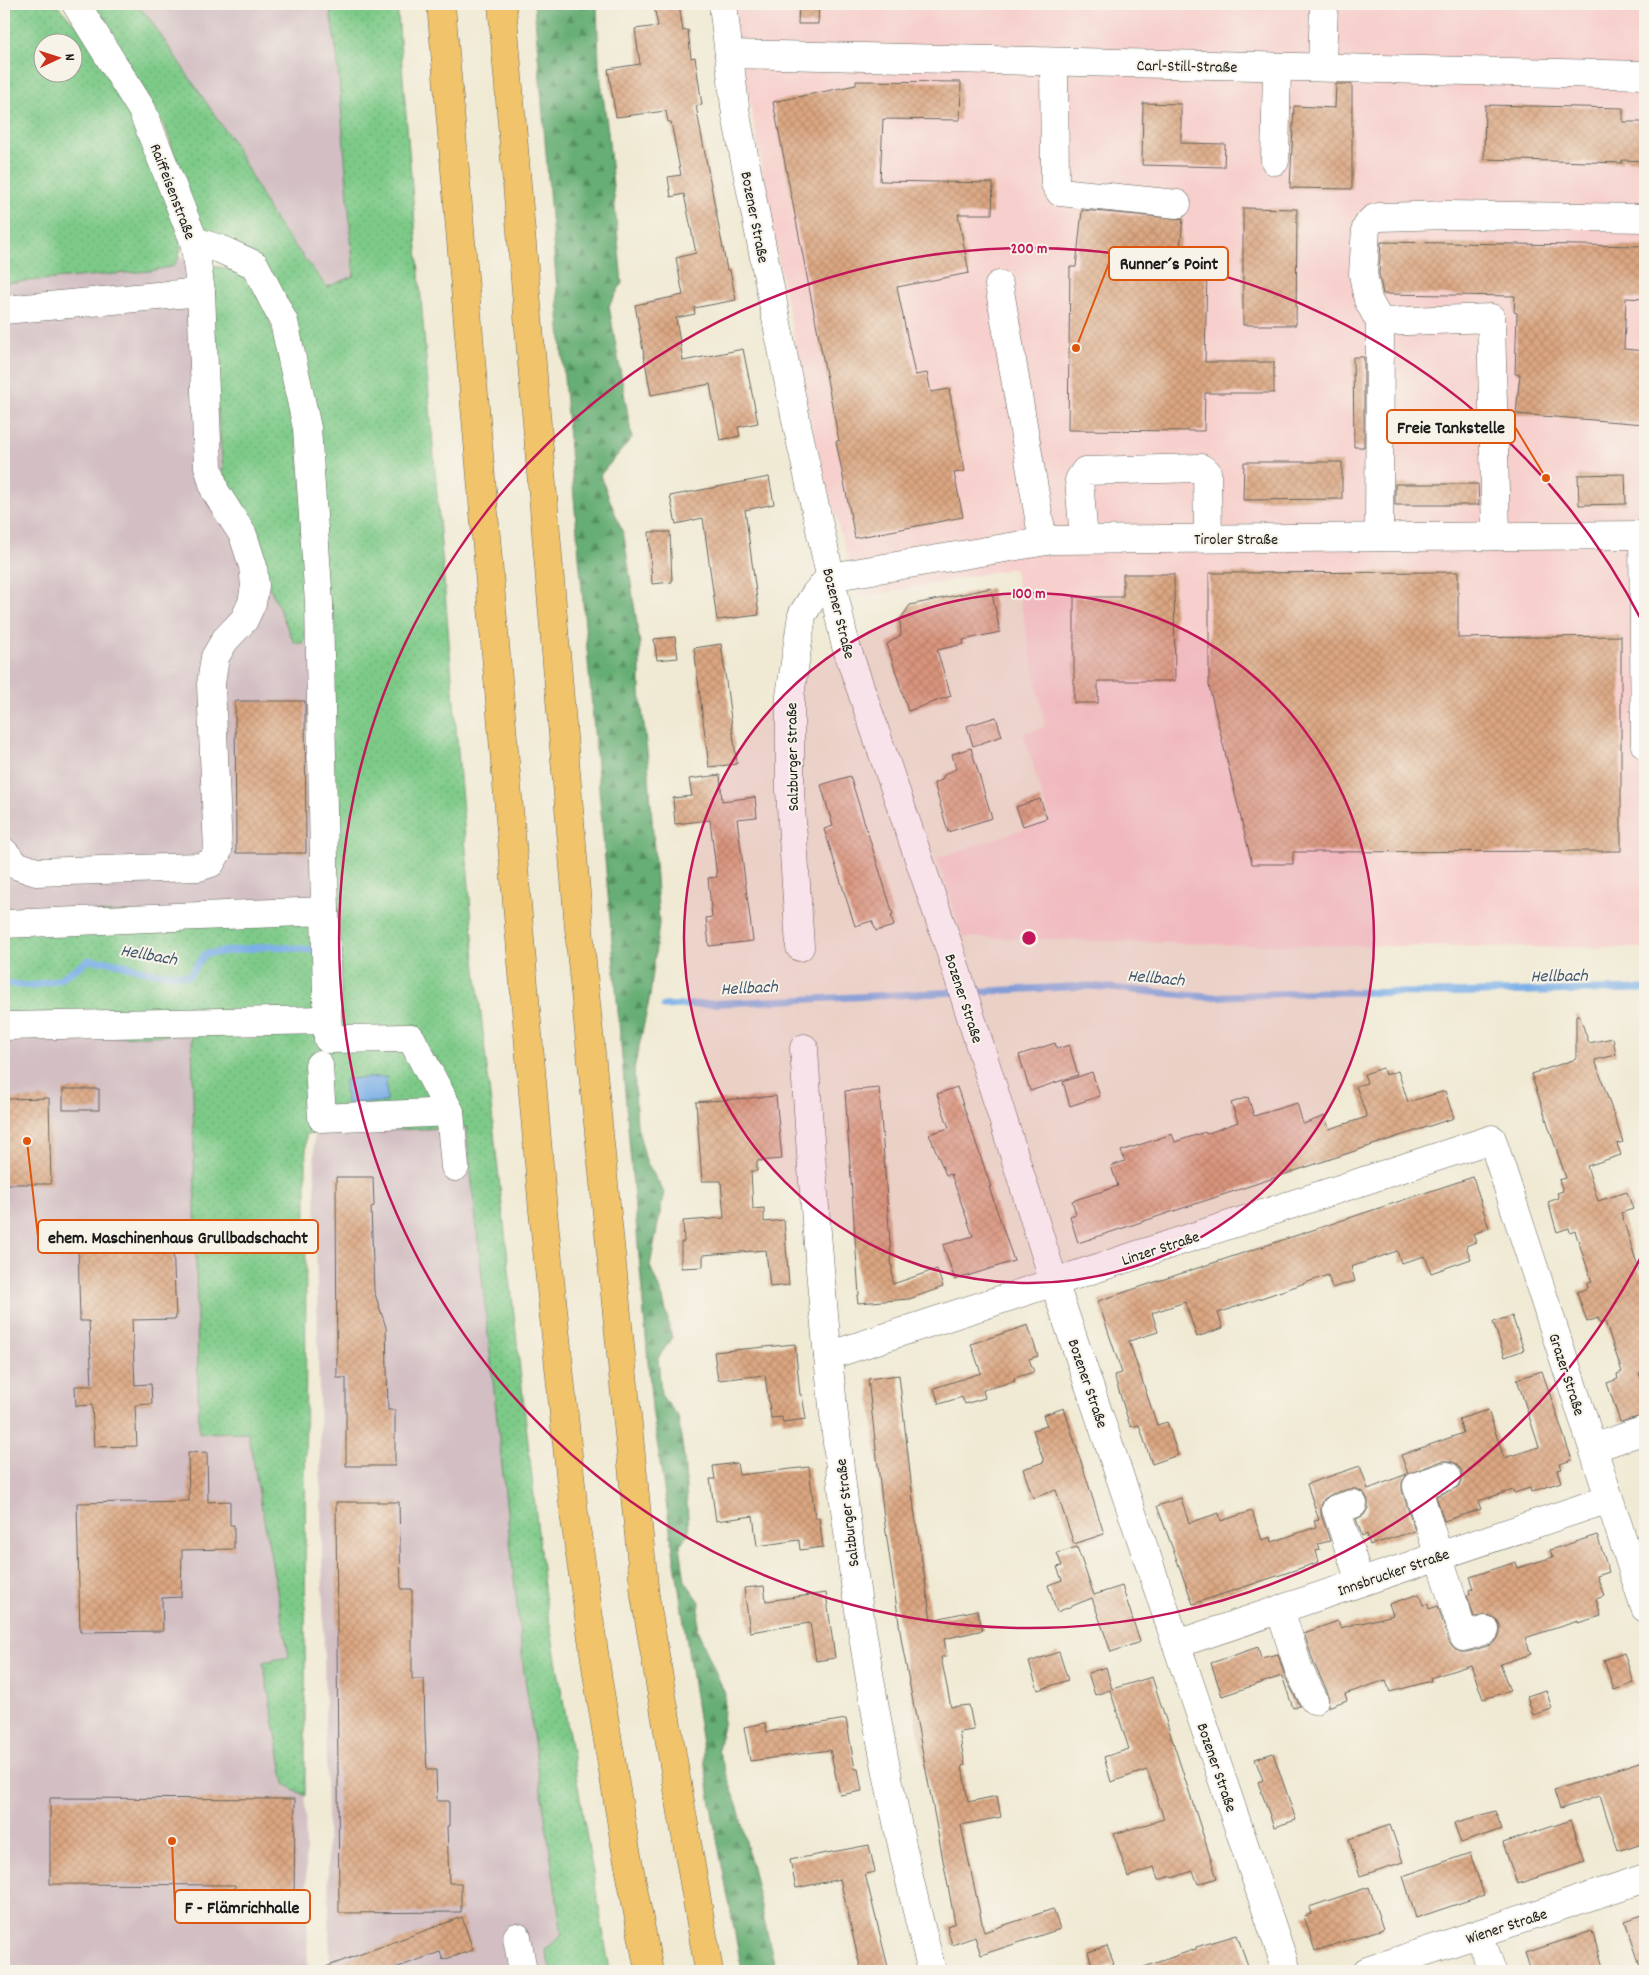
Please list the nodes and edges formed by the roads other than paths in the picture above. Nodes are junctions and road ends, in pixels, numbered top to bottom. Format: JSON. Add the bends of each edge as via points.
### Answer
{"nodes":[{"id":1,"x":76,"y":4,"type":"edge"},
{"id":2,"x":441,"y":4,"type":"edge"},
{"id":3,"x":502,"y":4,"type":"edge"},
{"id":4,"x":723,"y":4,"type":"edge"},
{"id":5,"x":1324,"y":4,"type":"edge"},
{"id":6,"x":729,"y":54,"type":"junction"},
{"id":7,"x":1054,"y":62,"type":"junction"},
{"id":8,"x":1277,"y":67,"type":"junction"},
{"id":9,"x":1322,"y":68,"type":"junction"},
{"id":10,"x":1645,"y":75,"type":"edge"},
{"id":11,"x":1275,"y":161,"type":"dead end"},
{"id":12,"x":1177,"y":204,"type":"dead end"},
{"id":13,"x":1645,"y":218,"type":"edge"},
{"id":14,"x":194,"y":241,"type":"junction"},
{"id":15,"x":998,"y":285,"type":"dead end"},
{"id":16,"x":201,"y":292,"type":"junction"},
{"id":17,"x":4,"y":310,"type":"edge"},
{"id":18,"x":1380,"y":322,"type":"junction"},
{"id":19,"x":1644,"y":535,"type":"edge"},
{"id":20,"x":1496,"y":536,"type":"junction"},
{"id":21,"x":1379,"y":537,"type":"junction"},
{"id":22,"x":1208,"y":538,"type":"junction"},
{"id":23,"x":1084,"y":539,"type":"junction"},
{"id":24,"x":1043,"y":541,"type":"junction"},
{"id":25,"x":830,"y":577,"type":"junction"},
{"id":26,"x":1645,"y":745,"type":"edge"},
{"id":27,"x":4,"y":852,"type":"edge"},
{"id":28,"x":325,"y":911,"type":"junction"},
{"id":29,"x":4,"y":924,"type":"edge"},
{"id":30,"x":800,"y":947,"type":"dead end"},
{"id":31,"x":327,"y":1020,"type":"junction"},
{"id":32,"x":4,"y":1026,"type":"edge"},
{"id":33,"x":804,"y":1048,"type":"dead end"},
{"id":34,"x":319,"y":1065,"type":"dead end"},
{"id":35,"x":450,"y":1112,"type":"junction"},
{"id":36,"x":1492,"y":1139,"type":"joint"},
{"id":37,"x":455,"y":1167,"type":"dead end"},
{"id":38,"x":1054,"y":1282,"type":"junction"},
{"id":39,"x":828,"y":1356,"type":"junction"},
{"id":40,"x":1645,"y":1430,"type":"edge"},
{"id":41,"x":1593,"y":1448,"type":"junction"},
{"id":42,"x":1447,"y":1476,"type":"dead end"},
{"id":43,"x":1609,"y":1498,"type":"junction"},
{"id":44,"x":1352,"y":1504,"type":"dead end"},
{"id":45,"x":1438,"y":1556,"type":"junction"},
{"id":46,"x":1360,"y":1582,"type":"junction"},
{"id":47,"x":1645,"y":1608,"type":"edge"},
{"id":48,"x":1280,"y":1609,"type":"junction"},
{"id":49,"x":1486,"y":1630,"type":"dead end"},
{"id":50,"x":1177,"y":1644,"type":"junction"},
{"id":51,"x":1314,"y":1700,"type":"dead end"},
{"id":52,"x":1645,"y":1878,"type":"edge"},
{"id":53,"x":1480,"y":1934,"type":"junction"},
{"id":54,"x":517,"y":1937,"type":"dead end"},
{"id":55,"x":523,"y":1971,"type":"edge"},
{"id":56,"x":650,"y":1971,"type":"edge"},
{"id":57,"x":709,"y":1971,"type":"edge"},
{"id":58,"x":932,"y":1971,"type":"edge"},
{"id":59,"x":1287,"y":1971,"type":"edge"},
{"id":60,"x":1367,"y":1971,"type":"edge"},
{"id":61,"x":1492,"y":1971,"type":"edge"}],
"edges":[{"from":1,"to":14,"type":"street","name":"Raiffeisenstraße","via":[[142,110]]},
{"from":2,"to":56,"type":"highway","via":[[543,1211],[571,1484],[598,1680]]},
{"from":3,"to":57,"type":"highway","via":[[581,952],[645,1596]]},
{"from":4,"to":6,"type":"street","name":"Bozener Straße"},
{"from":5,"to":9,"type":"street"},
{"from":6,"to":7,"type":"street","name":"Carl-Still-Straße"},
{"from":6,"to":25,"type":"street","name":"Bozener Straße","via":[[736,116]]},
{"from":7,"to":8,"type":"street","name":"Carl-Still-Straße"},
{"from":7,"to":12,"type":"street","via":[[1054,184],[1060,192]]},
{"from":8,"to":9,"type":"street","name":"Carl-Still-Straße"},
{"from":8,"to":11,"type":"street"},
{"from":9,"to":10,"type":"street","name":"Carl-Still-Straße"},
{"from":13,"to":18,"type":"street","via":[[1373,218],[1366,228],[1363,274],[1368,300]]},
{"from":14,"to":16,"type":"street","name":"Raiffeisenstraße"},
{"from":14,"to":28,"type":"street","via":[[255,264],[284,322],[307,428],[319,602]]},
{"from":15,"to":24,"type":"street"},
{"from":16,"to":17,"type":"street"},
{"from":16,"to":27,"type":"street","name":"Raiffeisenstraße","via":[[208,466],[215,491],[243,535],[253,566],[255,586],[252,604],[244,620],[225,640],[215,657],[211,684],[218,851],[211,863],[200,868],[36,872],[16,865]]},
{"from":18,"to":20,"type":"street","via":[[1491,318]]},
{"from":18,"to":21,"type":"street"},
{"from":19,"to":20,"type":"street","name":"Tiroler Straße"},
{"from":19,"to":26,"type":"street"},
{"from":20,"to":21,"type":"street","name":"Tiroler Straße"},
{"from":21,"to":22,"type":"street","name":"Tiroler Straße"},
{"from":22,"to":23,"type":"street","name":"Tiroler Straße"},
{"from":22,"to":23,"type":"street","via":[[1206,472],[1201,468],[1085,471],[1079,480]]},
{"from":23,"to":24,"type":"street","name":"Tiroler Straße"},
{"from":24,"to":25,"type":"street","name":"Tiroler Straße"},
{"from":25,"to":30,"type":"street","name":"Salzburger Straße","via":[[802,615],[790,696],[790,792]]},
{"from":25,"to":38,"type":"street","name":"Bozener Straße","via":[[846,643],[964,994]]},
{"from":28,"to":29,"type":"street"},
{"from":28,"to":31,"type":"street"},
{"from":31,"to":32,"type":"street"},
{"from":31,"to":35,"type":"street","via":[[328,1039],[411,1038]]},
{"from":33,"to":39,"type":"street","name":"Salzburger Straße","via":[[817,1252]]},
{"from":34,"to":35,"type":"street","via":[[322,1118]]},
{"from":35,"to":37,"type":"street"},
{"from":36,"to":38,"type":"street","name":"Linzer Straße"},
{"from":36,"to":41,"type":"street","name":"Grazer Straße"},
{"from":38,"to":39,"type":"street","name":"Linzer Straße"},
{"from":38,"to":50,"type":"street","name":"Bozener Straße"},
{"from":39,"to":58,"type":"street","name":"Salzburger Straße","via":[[861,1634],[906,1873]]},
{"from":40,"to":41,"type":"street"},
{"from":41,"to":43,"type":"street","name":"Grazer Straße"},
{"from":42,"to":45,"type":"street","via":[[1417,1486]]},
{"from":43,"to":45,"type":"street","name":"Innsbrucker Straße"},
{"from":43,"to":47,"type":"street","name":"Grazer Straße"},
{"from":44,"to":46,"type":"street","via":[[1336,1510]]},
{"from":45,"to":46,"type":"street","name":"Innsbrucker Straße"},
{"from":45,"to":49,"type":"street","via":[[1464,1637]]},
{"from":46,"to":48,"type":"street","name":"Innsbrucker Straße"},
{"from":48,"to":50,"type":"street","name":"Innsbrucker Straße"},
{"from":48,"to":51,"type":"street","via":[[1299,1670]]},
{"from":50,"to":59,"type":"street","name":"Bozener Straße"},
{"from":52,"to":53,"type":"street","name":"Wiener Straße"},
{"from":53,"to":60,"type":"street","name":"Wiener Straße"},
{"from":53,"to":61,"type":"street"},
{"from":54,"to":55,"type":"street"}]}
